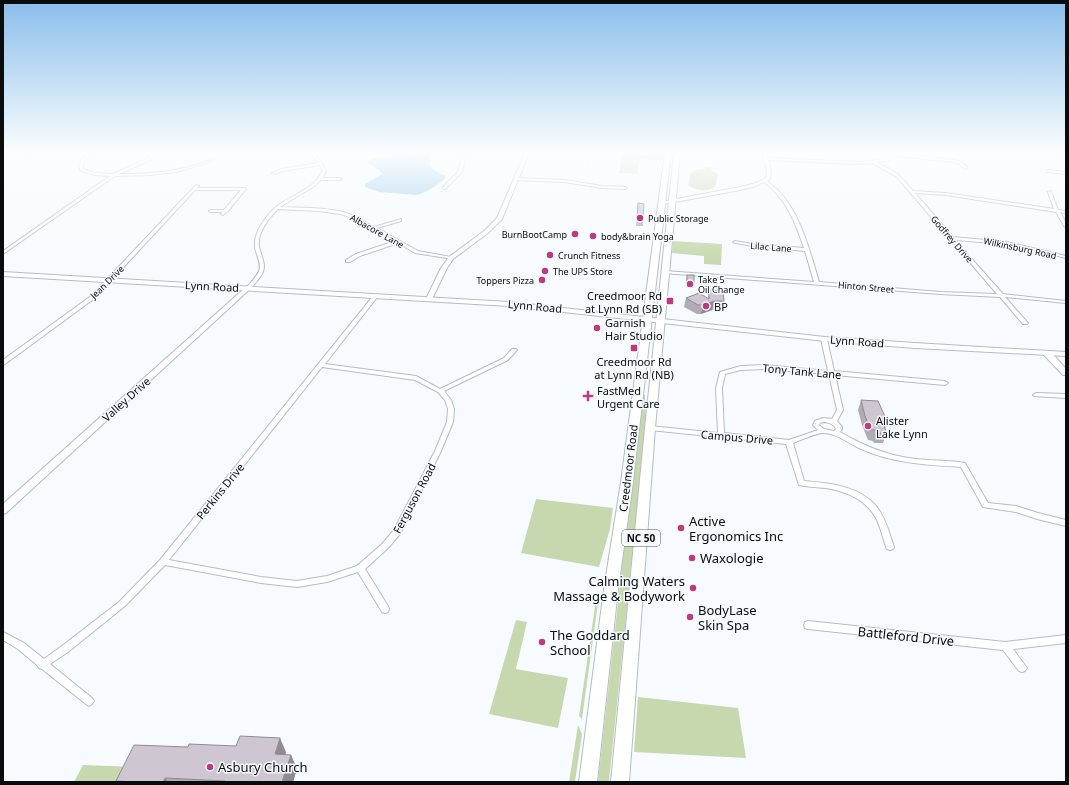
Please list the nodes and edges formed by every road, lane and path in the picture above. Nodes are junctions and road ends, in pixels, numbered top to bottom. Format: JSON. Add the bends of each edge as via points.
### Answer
{"nodes":[{"id":1,"x":93,"y":190,"type":"edge"},
{"id":2,"x":194,"y":190,"type":"edge"},
{"id":3,"x":243,"y":190,"type":"edge"},
{"id":4,"x":305,"y":190,"type":"edge"},
{"id":5,"x":511,"y":190,"type":"edge"},
{"id":6,"x":662,"y":190,"type":"edge"},
{"id":7,"x":673,"y":190,"type":"edge"},
{"id":8,"x":735,"y":190,"type":"edge"},
{"id":9,"x":777,"y":190,"type":"edge"},
{"id":10,"x":910,"y":190,"type":"edge"},
{"id":11,"x":912,"y":192,"type":"junction"},
{"id":12,"x":1050,"y":192,"type":"dead end"},
{"id":13,"x":672,"y":202,"type":"junction"},
{"id":14,"x":660,"y":203,"type":"junction"},
{"id":15,"x":277,"y":208,"type":"junction"},
{"id":16,"x":210,"y":211,"type":"dead end"},
{"id":17,"x":1057,"y":211,"type":"junction"},
{"id":18,"x":1066,"y":212,"type":"edge"},
{"id":19,"x":400,"y":220,"type":"dead end"},
{"id":20,"x":1066,"y":226,"type":"edge"},
{"id":21,"x":374,"y":228,"type":"junction"},
{"id":22,"x":951,"y":238,"type":"junction"},
{"id":23,"x":397,"y":242,"type":"junction"},
{"id":24,"x":735,"y":242,"type":"dead end"},
{"id":25,"x":807,"y":250,"type":"junction"},
{"id":26,"x":3,"y":253,"type":"edge"},
{"id":27,"x":1066,"y":257,"type":"edge"},
{"id":28,"x":451,"y":258,"type":"junction"},
{"id":29,"x":348,"y":261,"type":"dead end"},
{"id":30,"x":665,"y":272,"type":"junction"},
{"id":31,"x":3,"y":274,"type":"edge"},
{"id":32,"x":109,"y":280,"type":"junction"},
{"id":33,"x":817,"y":284,"type":"junction"},
{"id":34,"x":248,"y":288,"type":"junction"},
{"id":35,"x":376,"y":296,"type":"junction"},
{"id":36,"x":1000,"y":296,"type":"junction"},
{"id":37,"x":429,"y":299,"type":"junction"},
{"id":38,"x":1066,"y":302,"type":"edge"},
{"id":39,"x":646,"y":320,"type":"junction"},
{"id":40,"x":661,"y":321,"type":"junction"},
{"id":41,"x":1025,"y":323,"type":"dead end"},
{"id":42,"x":824,"y":339,"type":"junction"},
{"id":43,"x":514,"y":350,"type":"dead end"},
{"id":44,"x":1047,"y":353,"type":"junction"},
{"id":45,"x":1066,"y":354,"type":"edge"},
{"id":46,"x":3,"y":363,"type":"edge"},
{"id":47,"x":320,"y":366,"type":"junction"},
{"id":48,"x":831,"y":372,"type":"junction"},
{"id":49,"x":1066,"y":373,"type":"edge"},
{"id":50,"x":945,"y":383,"type":"dead end"},
{"id":51,"x":440,"y":391,"type":"junction"},
{"id":52,"x":1036,"y":395,"type":"dead end"},
{"id":53,"x":1066,"y":396,"type":"edge"},
{"id":54,"x":833,"y":422,"type":"junction"},
{"id":55,"x":650,"y":428,"type":"junction"},
{"id":56,"x":822,"y":431,"type":"junction"},
{"id":57,"x":836,"y":433,"type":"junction"},
{"id":58,"x":720,"y":435,"type":"junction"},
{"id":59,"x":789,"y":442,"type":"junction"},
{"id":60,"x":3,"y":510,"type":"edge"},
{"id":61,"x":1066,"y":523,"type":"edge"},
{"id":62,"x":890,"y":547,"type":"dead end"},
{"id":63,"x":163,"y":562,"type":"junction"},
{"id":64,"x":360,"y":568,"type":"junction"},
{"id":65,"x":385,"y":609,"type":"dead end"},
{"id":66,"x":808,"y":625,"type":"dead end"},
{"id":67,"x":3,"y":636,"type":"edge"},
{"id":68,"x":1066,"y":639,"type":"edge"},
{"id":69,"x":1005,"y":646,"type":"junction"},
{"id":70,"x":42,"y":665,"type":"junction"},
{"id":71,"x":1022,"y":668,"type":"dead end"},
{"id":72,"x":88,"y":701,"type":"dead end"},
{"id":73,"x":588,"y":782,"type":"edge"},
{"id":74,"x":620,"y":782,"type":"edge"}],
"edges":[{"from":1,"to":26,"type":"street"},
{"from":2,"to":32,"type":"street","name":"Jean Drive"},
{"from":3,"to":16,"type":"street","name":"Jean Drive","via":[[224,212]]},
{"from":4,"to":15,"type":"street"},
{"from":5,"to":28,"type":"street","via":[[496,223]]},
{"from":6,"to":14,"type":"main road","name":"Creedmoor Road","number":"NC 50"},
{"from":7,"to":13,"type":"main road","name":"Creedmoor Road","number":"NC 50"},
{"from":8,"to":13,"type":"street"},
{"from":9,"to":25,"type":"street","via":[[784,198]]},
{"from":10,"to":11,"type":"street","name":"Godfrey Drive"},
{"from":11,"to":17,"type":"street","via":[[946,194]]},
{"from":11,"to":22,"type":"street","name":"Godfrey Drive"},
{"from":12,"to":17,"type":"street"},
{"from":13,"to":14,"type":"street"},
{"from":13,"to":30,"type":"main road","name":"Creedmoor Road","number":"NC 50"},
{"from":14,"to":39,"type":"main road","name":"Creedmoor Road","number":"NC 50"},
{"from":15,"to":21,"type":"street","name":"Albacore Lane","via":[[336,212]]},
{"from":15,"to":34,"type":"street","via":[[259,232],[256,246],[262,263],[262,272]]},
{"from":17,"to":18,"type":"street"},
{"from":17,"to":20,"type":"street"},
{"from":19,"to":21,"type":"street"},
{"from":21,"to":23,"type":"street","name":"Albacore Lane"},
{"from":22,"to":27,"type":"street","name":"Wilkinsburg Road","via":[[1007,243]]},
{"from":22,"to":36,"type":"street","name":"Godfrey Drive"},
{"from":23,"to":28,"type":"street","name":"Albacore Lane","via":[[417,252]]},
{"from":23,"to":29,"type":"street"},
{"from":24,"to":25,"type":"street","name":"Lilac Lane"},
{"from":25,"to":33,"type":"street"},
{"from":28,"to":37,"type":"street"},
{"from":30,"to":33,"type":"street","name":"Hinton Street"},
{"from":30,"to":40,"type":"main road","name":"Creedmoor Road","number":"NC 50"},
{"from":31,"to":32,"type":"main road","name":"Lynn Road"},
{"from":32,"to":34,"type":"main road","name":"Lynn Road"},
{"from":32,"to":46,"type":"street","name":"Jean Drive","via":[[93,297]]},
{"from":33,"to":36,"type":"street","name":"Hinton Street"},
{"from":34,"to":35,"type":"main road","name":"Lynn Road"},
{"from":34,"to":60,"type":"street","name":"Valley Drive"},
{"from":35,"to":37,"type":"main road","name":"Lynn Road"},
{"from":35,"to":47,"type":"street","name":"Perkins Drive"},
{"from":36,"to":38,"type":"street","name":"Hinton Street"},
{"from":36,"to":41,"type":"street","name":"Godfrey Drive"},
{"from":37,"to":39,"type":"main road","name":"Lynn Road","via":[[553,308]]},
{"from":39,"to":40,"type":"main road","name":"Lynn Road"},
{"from":39,"to":73,"type":"main road","name":"Creedmoor Road","number":"NC 50"},
{"from":40,"to":42,"type":"main road","name":"Lynn Road"},
{"from":40,"to":55,"type":"main road","name":"Creedmoor Road","number":"NC 50"},
{"from":42,"to":44,"type":"main road","name":"Lynn Road"},
{"from":42,"to":48,"type":"street"},
{"from":43,"to":51,"type":"street","via":[[506,360]]},
{"from":44,"to":45,"type":"main road","name":"Lynn Road"},
{"from":44,"to":49,"type":"street"},
{"from":47,"to":51,"type":"street","name":"Ferguson Road","via":[[416,378]]},
{"from":47,"to":63,"type":"street","name":"Perkins Drive"},
{"from":48,"to":50,"type":"street","name":"Tony Tank Lane"},
{"from":48,"to":54,"type":"street","via":[[840,410]]},
{"from":48,"to":58,"type":"street","name":"Tony Tank Lane","via":[[764,367],[741,368],[722,374],[719,388]]},
{"from":51,"to":64,"type":"street","name":"Ferguson Road","via":[[448,400],[451,409],[450,422],[438,451],[398,532]]},
{"from":52,"to":53,"type":"street"},
{"from":54,"to":56,"type":"street","via":[[824,419],[817,422],[816,427]]},
{"from":54,"to":57,"type":"street","via":[[839,427]]},
{"from":55,"to":58,"type":"street","name":"Campus Drive"},
{"from":55,"to":74,"type":"main road","name":"Creedmoor Road","number":"NC 50"},
{"from":56,"to":57,"type":"street","name":"Campus Drive"},
{"from":56,"to":59,"type":"street","name":"Campus Drive"},
{"from":57,"to":61,"type":"street","name":"Campus Drive","via":[[887,456],[963,465],[986,505],[1016,509]]},
{"from":58,"to":59,"type":"street","name":"Campus Drive"},
{"from":59,"to":62,"type":"street","via":[[801,483],[835,486],[865,498],[880,519]]},
{"from":63,"to":64,"type":"street","name":"Ferguson Road","via":[[297,584],[327,579]]},
{"from":63,"to":70,"type":"street","name":"Perkins Drive","via":[[122,604]]},
{"from":64,"to":65,"type":"street"},
{"from":66,"to":69,"type":"street","name":"Battleford Drive"},
{"from":67,"to":70,"type":"street","via":[[21,646]]},
{"from":68,"to":69,"type":"street","name":"Battleford Drive"},
{"from":69,"to":71,"type":"street"},
{"from":70,"to":72,"type":"street"}]}
